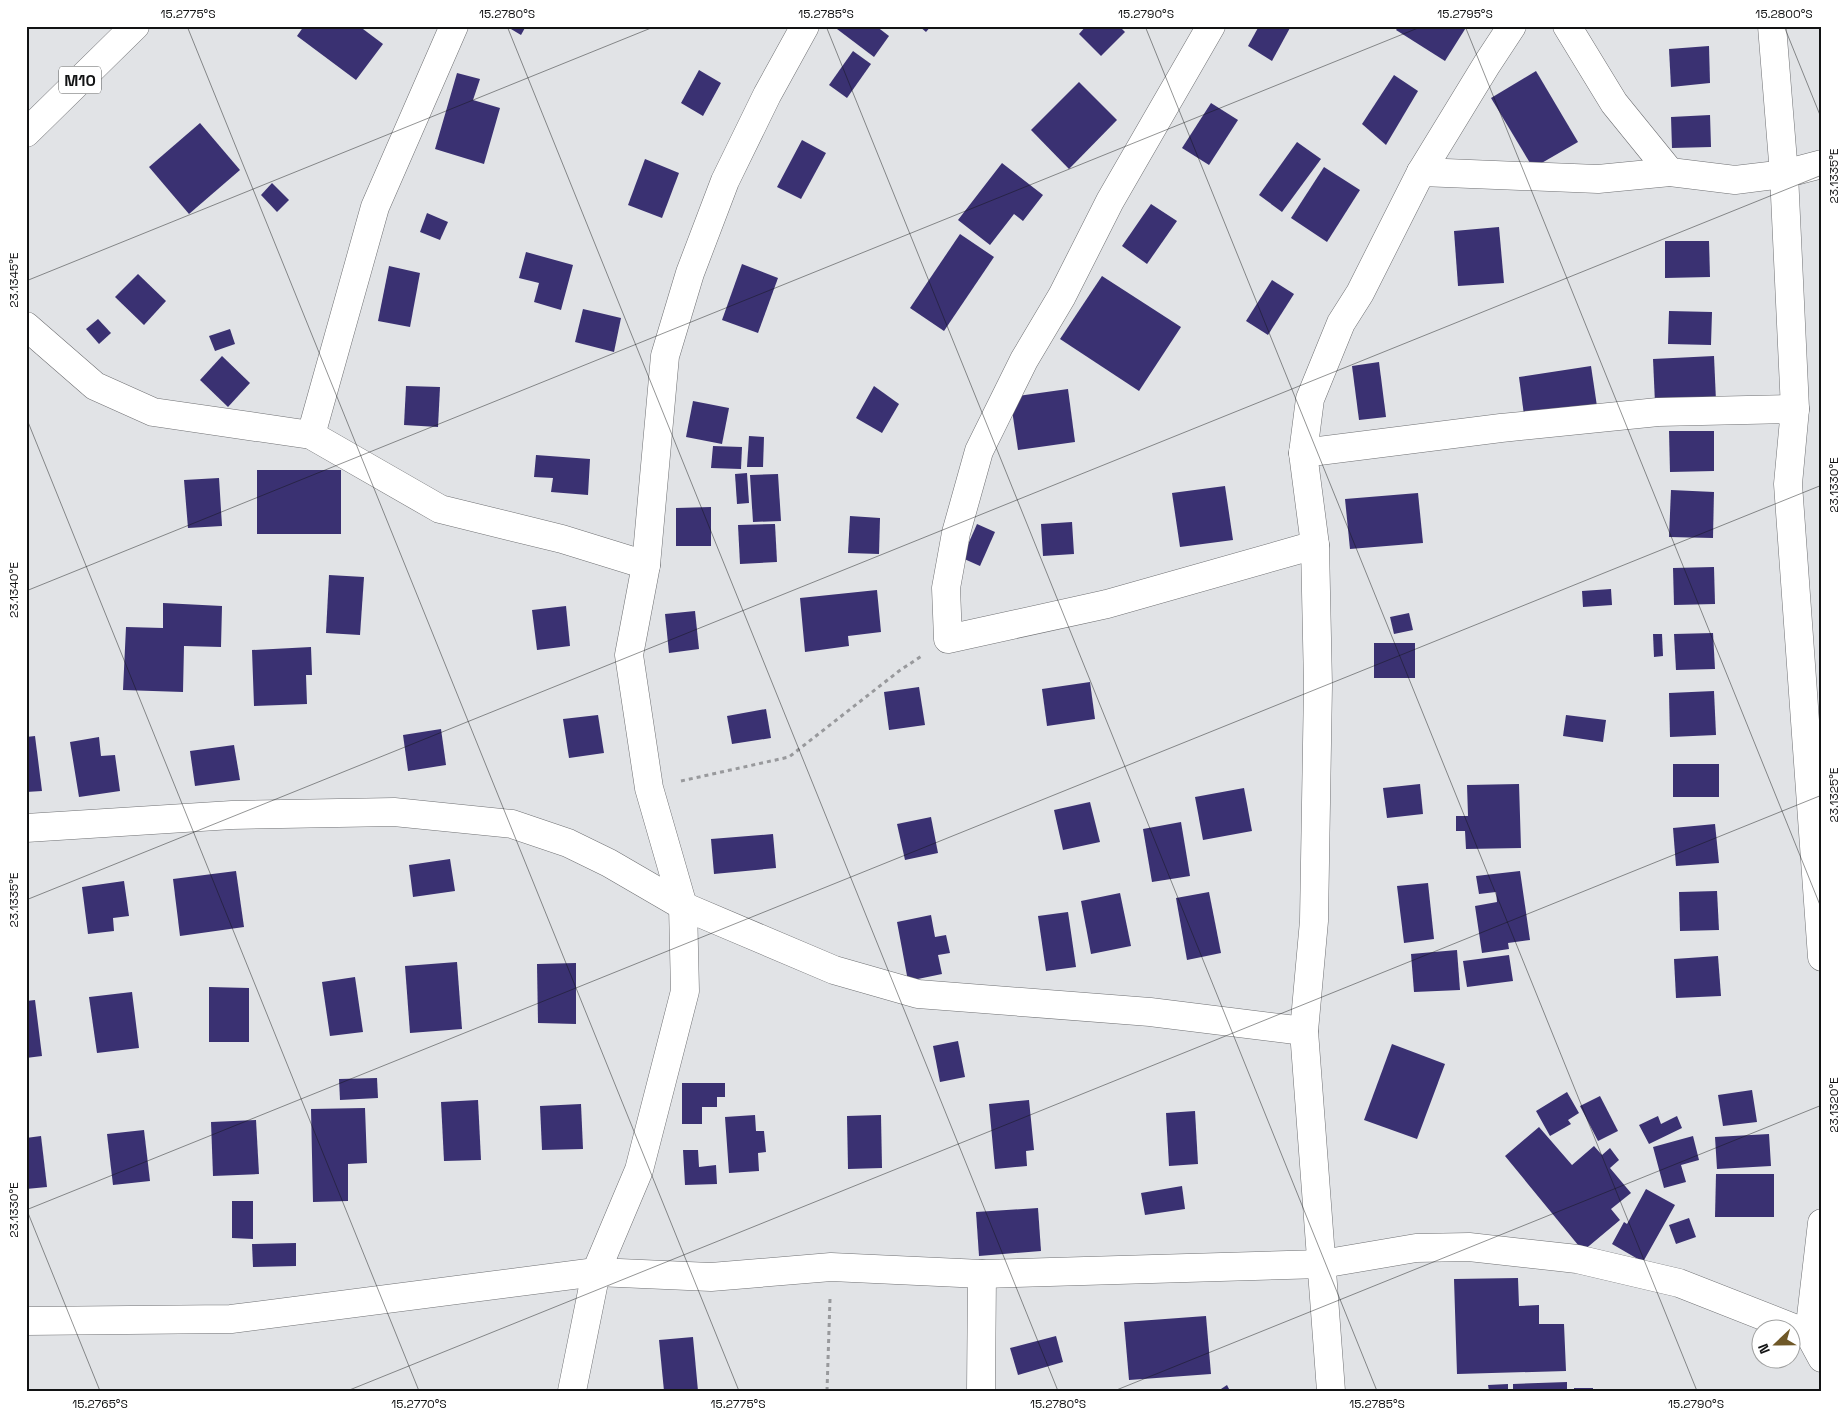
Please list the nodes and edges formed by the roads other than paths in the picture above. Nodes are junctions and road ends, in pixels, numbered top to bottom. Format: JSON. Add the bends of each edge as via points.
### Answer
{"nodes":[{"id":1,"x":135,"y":26,"type":"edge"},
{"id":2,"x":454,"y":26,"type":"edge"},
{"id":3,"x":805,"y":26,"type":"edge"},
{"id":4,"x":1211,"y":26,"type":"edge"},
{"id":5,"x":1512,"y":26,"type":"edge"},
{"id":6,"x":1567,"y":26,"type":"edge"},
{"id":7,"x":1772,"y":26,"type":"edge"},
{"id":8,"x":26,"y":133,"type":"edge"},
{"id":9,"x":1822,"y":164,"type":"edge"},
{"id":10,"x":1421,"y":172,"type":"junction"},
{"id":11,"x":1670,"y":172,"type":"junction"},
{"id":12,"x":1784,"y":174,"type":"junction"},
{"id":13,"x":26,"y":326,"type":"edge"},
{"id":14,"x":1795,"y":409,"type":"junction"},
{"id":15,"x":311,"y":435,"type":"junction"},
{"id":16,"x":1303,"y":453,"type":"junction"},
{"id":17,"x":1315,"y":545,"type":"junction"},
{"id":18,"x":646,"y":565,"type":"junction"},
{"id":19,"x":26,"y":828,"type":"edge"},
{"id":20,"x":683,"y":906,"type":"junction"},
{"id":21,"x":1822,"y":957,"type":"edge"},
{"id":22,"x":1304,"y":1031,"type":"junction"},
{"id":23,"x":1822,"y":1222,"type":"edge"},
{"id":24,"x":1322,"y":1264,"type":"junction"},
{"id":25,"x":596,"y":1272,"type":"junction"},
{"id":26,"x":982,"y":1274,"type":"junction"},
{"id":27,"x":26,"y":1321,"type":"edge"},
{"id":28,"x":1809,"y":1334,"type":"junction"},
{"id":29,"x":1822,"y":1358,"type":"edge"},
{"id":30,"x":572,"y":1391,"type":"edge"},
{"id":31,"x":981,"y":1391,"type":"edge"},
{"id":32,"x":1331,"y":1391,"type":"edge"}],
"edges":[{"from":1,"to":8,"type":"street","number":"M10"},
{"from":2,"to":15,"type":"street","via":[[376,207]]},
{"from":3,"to":18,"type":"street","via":[[725,181],[690,273],[665,356]]},
{"from":4,"to":17,"type":"street","via":[[1110,201],[979,450],[956,533],[946,588],[948,639],[1107,604]]},
{"from":5,"to":10,"type":"street"},
{"from":6,"to":11,"type":"street","via":[[1614,103]]},
{"from":7,"to":12,"type":"street"},
{"from":9,"to":12,"type":"street"},
{"from":10,"to":11,"type":"street","via":[[1598,179]]},
{"from":10,"to":16,"type":"street","via":[[1360,293],[1341,323],[1310,399]]},
{"from":11,"to":12,"type":"street","via":[[1735,180]]},
{"from":12,"to":14,"type":"street"},
{"from":13,"to":15,"type":"street","via":[[94,386],[153,412]]},
{"from":14,"to":16,"type":"street","via":[[1658,412]]},
{"from":14,"to":21,"type":"street","via":[[1788,484]]},
{"from":15,"to":18,"type":"street","via":[[440,509],[562,539]]},
{"from":16,"to":17,"type":"street"},
{"from":17,"to":22,"type":"street","via":[[1318,685],[1314,920]]},
{"from":18,"to":20,"type":"street","via":[[629,655],[649,788]]},
{"from":19,"to":20,"type":"street","via":[[232,815],[394,812],[512,824],[568,843]]},
{"from":20,"to":22,"type":"street","via":[[834,970],[918,994],[1150,1012]]},
{"from":20,"to":25,"type":"street","via":[[685,992],[639,1170]]},
{"from":22,"to":24,"type":"street"},
{"from":23,"to":28,"type":"street"},
{"from":24,"to":26,"type":"street"},
{"from":24,"to":28,"type":"street","via":[[1416,1248],[1469,1247],[1577,1260],[1679,1283]]},
{"from":24,"to":32,"type":"street"},
{"from":25,"to":26,"type":"street","via":[[711,1277],[831,1267]]},
{"from":25,"to":27,"type":"street","via":[[231,1319]]},
{"from":25,"to":30,"type":"street"},
{"from":26,"to":31,"type":"street"},
{"from":28,"to":29,"type":"street"}]}
